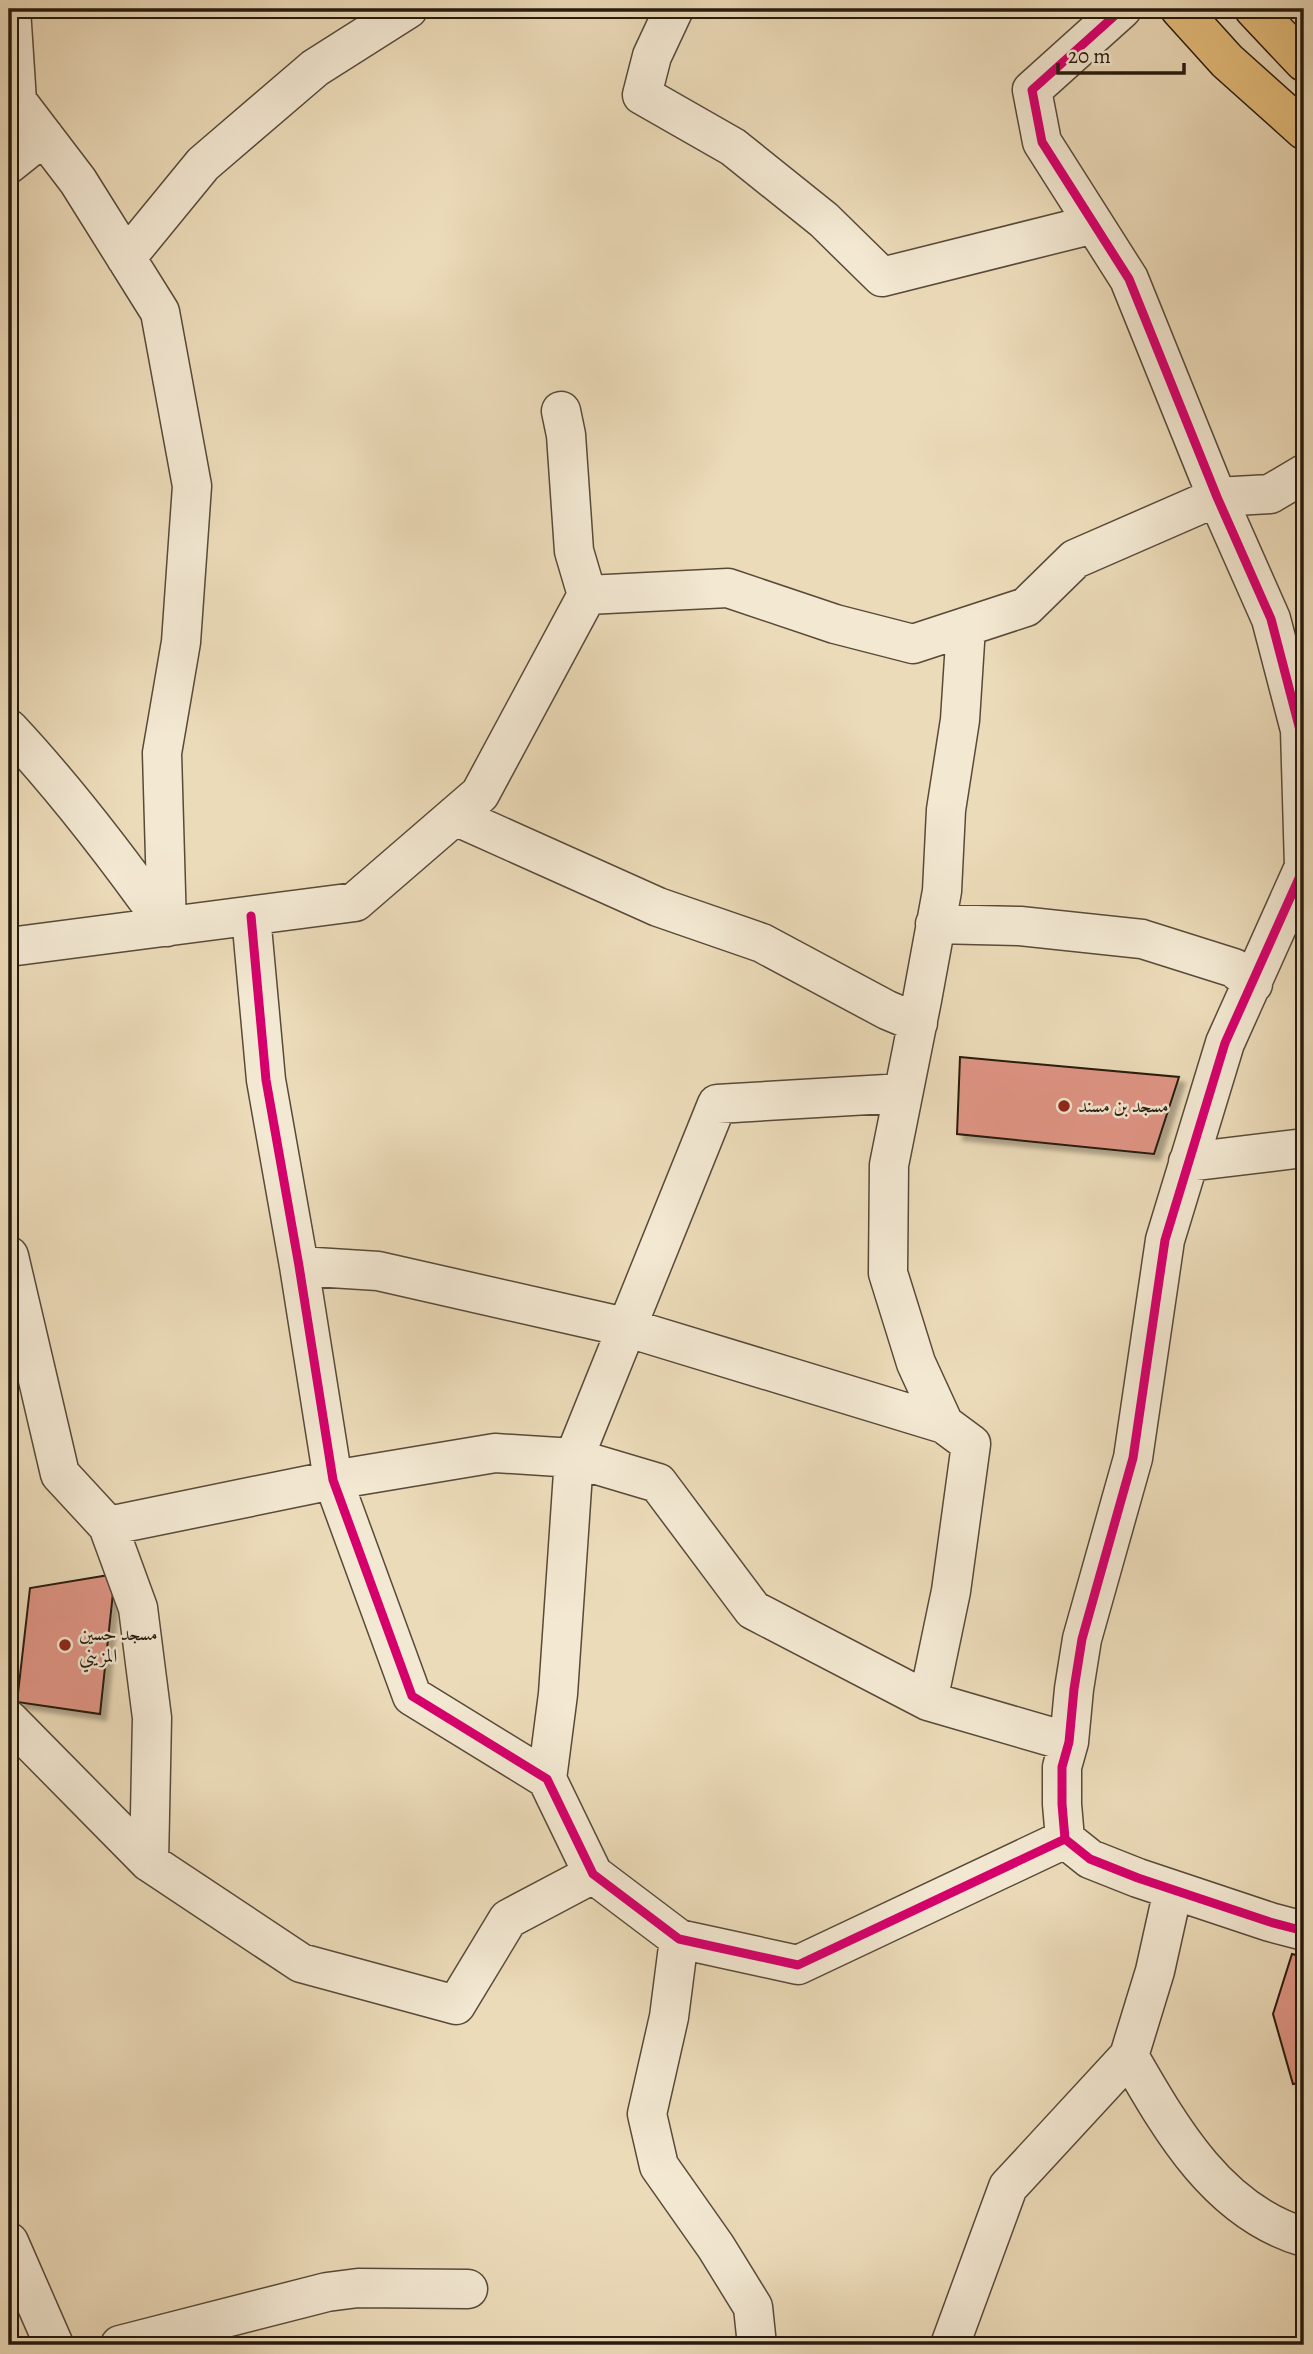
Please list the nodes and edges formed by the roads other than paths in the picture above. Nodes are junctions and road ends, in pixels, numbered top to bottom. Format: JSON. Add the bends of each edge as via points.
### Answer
{"nodes":[{"id":1,"x":11,"y":9,"type":"edge"},
{"id":2,"x":408,"y":9,"type":"edge"},
{"id":3,"x":674,"y":9,"type":"edge"},
{"id":4,"x":1122,"y":9,"type":"edge"},
{"id":5,"x":1180,"y":9,"type":"edge"},
{"id":6,"x":1254,"y":9,"type":"edge"},
{"id":7,"x":1304,"y":62,"type":"edge"},
{"id":8,"x":1304,"y":130,"type":"edge"},
{"id":9,"x":44,"y":136,"type":"junction"},
{"id":10,"x":9,"y":164,"type":"edge"},
{"id":11,"x":1094,"y":224,"type":"junction"},
{"id":12,"x":126,"y":258,"type":"junction"},
{"id":13,"x":562,"y":411,"type":"dead end"},
{"id":14,"x":1304,"y":474,"type":"edge"},
{"id":15,"x":1217,"y":497,"type":"junction"},
{"id":16,"x":587,"y":595,"type":"junction"},
{"id":17,"x":966,"y":627,"type":"junction"},
{"id":18,"x":9,"y":729,"type":"edge"},
{"id":19,"x":455,"y":816,"type":"junction"},
{"id":20,"x":251,"y":916,"type":"junction"},
{"id":21,"x":935,"y":924,"type":"junction"},
{"id":22,"x":167,"y":927,"type":"junction"},
{"id":23,"x":9,"y":947,"type":"edge"},
{"id":24,"x":1253,"y":984,"type":"junction"},
{"id":25,"x":918,"y":1023,"type":"junction"},
{"id":26,"x":903,"y":1093,"type":"junction"},
{"id":27,"x":1304,"y":1148,"type":"edge"},
{"id":28,"x":1188,"y":1162,"type":"junction"},
{"id":29,"x":9,"y":1256,"type":"edge"},
{"id":30,"x":299,"y":1266,"type":"junction"},
{"id":31,"x":16,"y":1316,"type":"edge"},
{"id":32,"x":625,"y":1327,"type":"junction"},
{"id":33,"x":944,"y":1424,"type":"junction"},
{"id":34,"x":574,"y":1458,"type":"junction"},
{"id":35,"x":333,"y":1480,"type":"junction"},
{"id":36,"x":108,"y":1526,"type":"junction"},
{"id":37,"x":928,"y":1700,"type":"junction"},
{"id":38,"x":9,"y":1720,"type":"edge"},
{"id":39,"x":1069,"y":1742,"type":"junction"},
{"id":40,"x":547,"y":1779,"type":"junction"},
{"id":41,"x":1065,"y":1839,"type":"junction"},
{"id":42,"x":149,"y":1863,"type":"junction"},
{"id":43,"x":593,"y":1874,"type":"junction"},
{"id":44,"x":1173,"y":1890,"type":"junction"},
{"id":45,"x":1304,"y":1931,"type":"edge"},
{"id":46,"x":679,"y":1939,"type":"junction"},
{"id":47,"x":1129,"y":2056,"type":"junction"},
{"id":48,"x":1304,"y":2237,"type":"edge"},
{"id":49,"x":9,"y":2242,"type":"edge"},
{"id":50,"x":468,"y":2289,"type":"dead end"},
{"id":51,"x":54,"y":2345,"type":"edge"},
{"id":52,"x":120,"y":2345,"type":"edge"},
{"id":53,"x":757,"y":2345,"type":"edge"},
{"id":54,"x":950,"y":2345,"type":"edge"}],
"edges":[{"from":1,"to":9,"type":"street","via":[[17,101]]},
{"from":2,"to":12,"type":"street","via":[[315,68],[203,164]]},
{"from":3,"to":11,"type":"street","via":[[652,56],[642,95],[733,147],[824,220],[882,277]]},
{"from":4,"to":11,"type":"street","via":[[1032,90],[1042,142]]},
{"from":5,"to":8,"type":"main road","via":[[1227,61]]},
{"from":6,"to":7,"type":"main road"},
{"from":9,"to":10,"type":"street"},
{"from":9,"to":12,"type":"street"},
{"from":11,"to":15,"type":"street","via":[[1129,279]]},
{"from":12,"to":22,"type":"street","via":[[160,312],[192,486],[181,642],[162,753]]},
{"from":13,"to":16,"type":"street","via":[[574,551]]},
{"from":14,"to":15,"type":"street","via":[[1270,494]]},
{"from":15,"to":17,"type":"street","via":[[1075,559],[1026,607]]},
{"from":15,"to":24,"type":"street","via":[[1271,619],[1300,730],[1304,867]]},
{"from":16,"to":17,"type":"street","via":[[728,588],[913,644]]},
{"from":16,"to":19,"type":"street","via":[[480,794]]},
{"from":17,"to":21,"type":"street","via":[[960,720]]},
{"from":18,"to":22,"type":"street","via":[[58,783]]},
{"from":19,"to":20,"type":"street","via":[[355,902]]},
{"from":19,"to":25,"type":"street","via":[[658,907],[762,943]]},
{"from":20,"to":22,"type":"street"},
{"from":20,"to":30,"type":"street","via":[[266,1080]]},
{"from":21,"to":24,"type":"street","via":[[1020,926],[1142,939],[1234,968]]},
{"from":21,"to":25,"type":"street"},
{"from":22,"to":23,"type":"street"},
{"from":24,"to":28,"type":"street","via":[[1225,1043]]},
{"from":25,"to":26,"type":"street"},
{"from":26,"to":32,"type":"street","via":[[718,1104]]},
{"from":26,"to":33,"type":"street","via":[[889,1165],[888,1273],[916,1363]]},
{"from":27,"to":28,"type":"street"},
{"from":28,"to":39,"type":"street","via":[[1165,1240],[1133,1458],[1082,1639]]},
{"from":29,"to":31,"type":"street"},
{"from":30,"to":32,"type":"street","via":[[378,1271]]},
{"from":30,"to":35,"type":"street"},
{"from":31,"to":36,"type":"street","via":[[60,1474]]},
{"from":32,"to":33,"type":"street"},
{"from":32,"to":34,"type":"street"},
{"from":33,"to":37,"type":"street","via":[[971,1444],[951,1591]]},
{"from":34,"to":35,"type":"street","via":[[495,1453]]},
{"from":34,"to":37,"type":"street","via":[[658,1483],[752,1610]]},
{"from":34,"to":40,"type":"street","via":[[558,1694]]},
{"from":35,"to":36,"type":"street"},
{"from":35,"to":40,"type":"street","via":[[412,1696]]},
{"from":36,"to":42,"type":"street","via":[[138,1608],[152,1718]]},
{"from":37,"to":39,"type":"street"},
{"from":38,"to":42,"type":"street"},
{"from":39,"to":41,"type":"street","via":[[1062,1767]]},
{"from":40,"to":43,"type":"street"},
{"from":41,"to":44,"type":"street","via":[[1090,1859]]},
{"from":41,"to":46,"type":"street","via":[[798,1965]]},
{"from":42,"to":43,"type":"street","via":[[301,1963],[456,2005],[508,1919]]},
{"from":43,"to":46,"type":"street"},
{"from":44,"to":45,"type":"street"},
{"from":44,"to":47,"type":"street"},
{"from":46,"to":53,"type":"street","via":[[670,2017],[647,2114],[659,2166],[753,2307]]},
{"from":47,"to":48,"type":"street","via":[[1164,2117],[1222,2189],[1256,2215]]},
{"from":47,"to":54,"type":"street","via":[[1008,2187]]},
{"from":49,"to":51,"type":"street"},
{"from":50,"to":52,"type":"street","via":[[327,2292]]}]}
